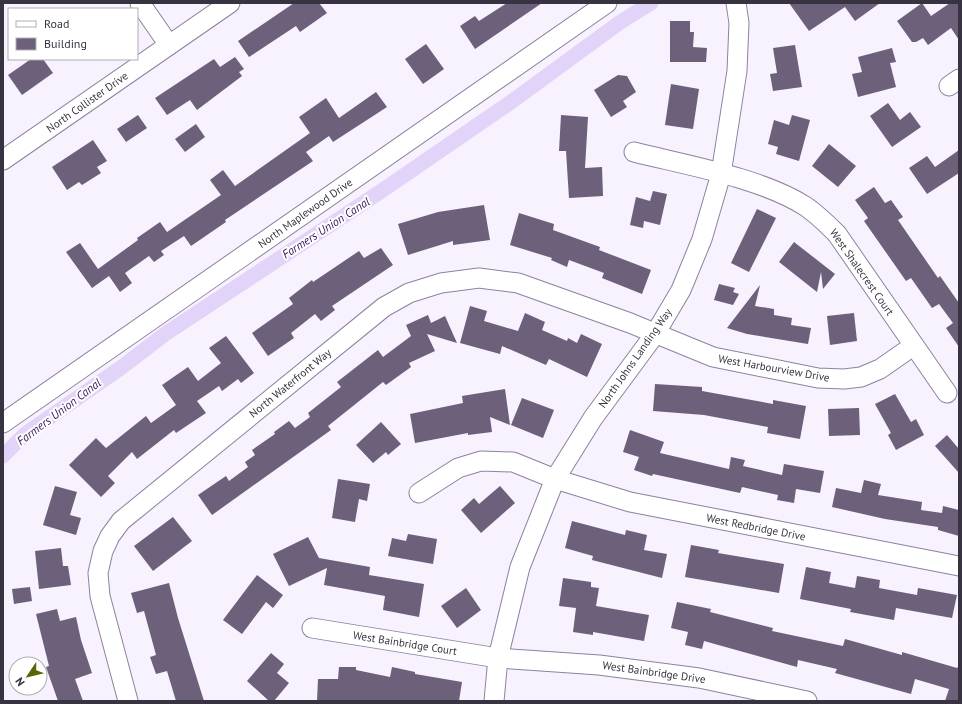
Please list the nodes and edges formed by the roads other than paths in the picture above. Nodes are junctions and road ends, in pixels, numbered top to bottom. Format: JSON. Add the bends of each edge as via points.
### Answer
{"nodes":[{"id":1,"x":140,"y":3,"type":"edge"},
{"id":2,"x":230,"y":3,"type":"edge"},
{"id":3,"x":606,"y":3,"type":"edge"},
{"id":4,"x":736,"y":3,"type":"edge"},
{"id":5,"x":169,"y":45,"type":"junction"},
{"id":6,"x":634,"y":152,"type":"dead end"},
{"id":7,"x":3,"y":160,"type":"edge"},
{"id":8,"x":721,"y":174,"type":"junction"},
{"id":9,"x":655,"y":334,"type":"junction"},
{"id":10,"x":913,"y":346,"type":"junction"},
{"id":11,"x":947,"y":394,"type":"dead end"},
{"id":12,"x":3,"y":423,"type":"edge"},
{"id":13,"x":555,"y":479,"type":"junction"},
{"id":14,"x":419,"y":493,"type":"dead end"},
{"id":15,"x":959,"y":566,"type":"edge"},
{"id":16,"x":312,"y":628,"type":"dead end"},
{"id":17,"x":498,"y":658,"type":"junction"},
{"id":18,"x":128,"y":701,"type":"edge"},
{"id":19,"x":494,"y":701,"type":"edge"},
{"id":20,"x":807,"y":701,"type":"edge"}],
"edges":[{"from":1,"to":5,"type":"street"},
{"from":2,"to":5,"type":"street","name":"North Collister Drive"},
{"from":3,"to":12,"type":"street","name":"North Maplewood Drive"},
{"from":4,"to":8,"type":"street","name":"North Johns Landing Way","via":[[736,71]]},
{"from":5,"to":7,"type":"street","name":"North Collister Drive"},
{"from":6,"to":8,"type":"street","name":"West Shalecrest Court"},
{"from":8,"to":9,"type":"street","name":"North Johns Landing Way","via":[[702,239],[684,283]]},
{"from":8,"to":10,"type":"street","name":"West Shalecrest Court","via":[[764,186],[805,206],[822,219],[837,234]]},
{"from":9,"to":10,"type":"street","name":"West Harbourview Drive","via":[[713,357],[818,378],[861,377],[880,369]]},
{"from":9,"to":13,"type":"street","name":"North Johns Landing Way","via":[[593,418]]},
{"from":9,"to":18,"type":"street","name":"North Waterfront Way","via":[[518,283],[479,278],[441,283],[384,306],[121,521],[110,536],[103,551],[98,573],[100,596]]},
{"from":10,"to":11,"type":"street","name":"West Shalecrest Court"},
{"from":13,"to":14,"type":"street","name":"West Redbridge Drive","via":[[513,462],[482,461],[458,468]]},
{"from":13,"to":15,"type":"street","name":"West Redbridge Drive","via":[[630,502]]},
{"from":13,"to":17,"type":"street","name":"North Johns Landing Way","via":[[520,567]]},
{"from":16,"to":17,"type":"street","name":"West Bainbridge Court"},
{"from":17,"to":19,"type":"street","name":"North Johns Landing Way"},
{"from":17,"to":20,"type":"street","name":"West Bainbridge Drive","via":[[599,664],[699,678]]}]}
